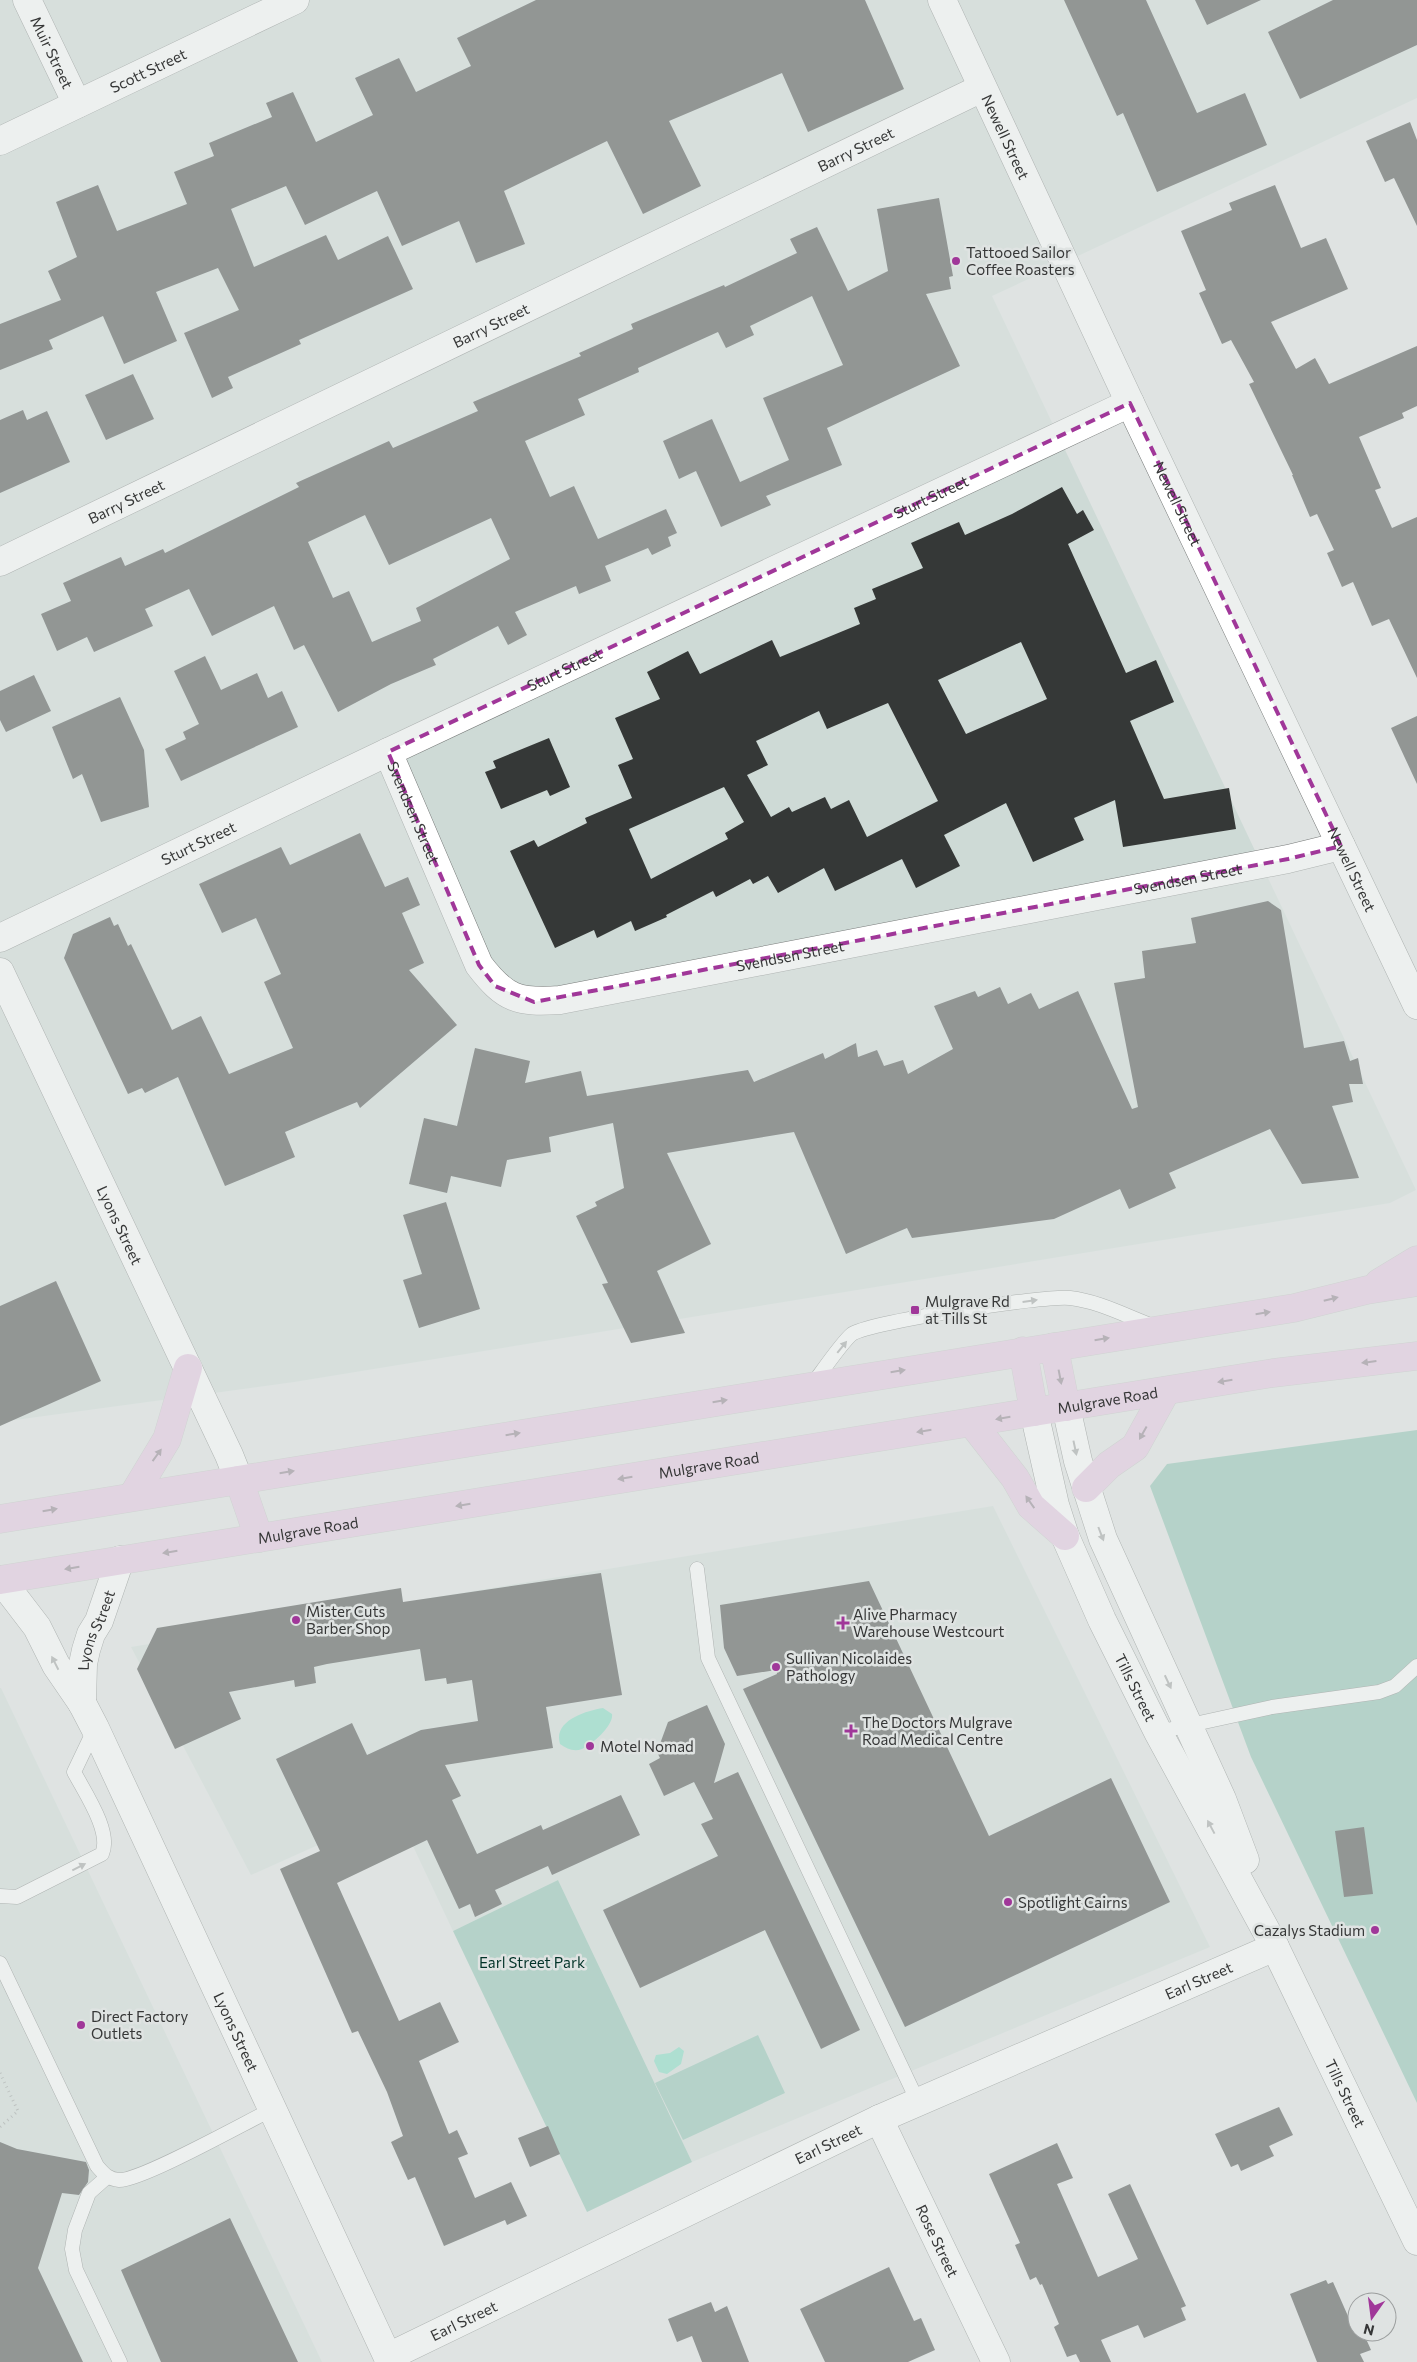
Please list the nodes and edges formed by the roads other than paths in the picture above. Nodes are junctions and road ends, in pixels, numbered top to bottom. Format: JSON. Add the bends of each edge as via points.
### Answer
{"nodes":[{"id":1,"x":27,"y":0,"type":"edge"},
{"id":2,"x":295,"y":0,"type":"edge"},
{"id":3,"x":942,"y":0,"type":"edge"},
{"id":4,"x":982,"y":88,"type":"junction"},
{"id":5,"x":77,"y":104,"type":"junction"},
{"id":6,"x":0,"y":141,"type":"edge"},
{"id":7,"x":1130,"y":403,"type":"junction"},
{"id":8,"x":0,"y":562,"type":"edge"},
{"id":9,"x":388,"y":752,"type":"junction"},
{"id":10,"x":1341,"y":846,"type":"junction"},
{"id":11,"x":0,"y":938,"type":"edge"},
{"id":12,"x":0,"y":972,"type":"edge"},
{"id":13,"x":1417,"y":1005,"type":"edge"},
{"id":14,"x":1417,"y":1260,"type":"edge"},
{"id":15,"x":1417,"y":1282,"type":"edge"},
{"id":16,"x":1367,"y":1290,"type":"junction"},
{"id":17,"x":1162,"y":1330,"type":"junction"},
{"id":18,"x":1054,"y":1346,"type":"junction"},
{"id":19,"x":1022,"y":1351,"type":"junction"},
{"id":20,"x":1417,"y":1356,"type":"edge"},
{"id":21,"x":188,"y":1368,"type":"junction"},
{"id":22,"x":811,"y":1385,"type":"junction"},
{"id":23,"x":1166,"y":1390,"type":"junction"},
{"id":24,"x":1066,"y":1407,"type":"junction"},
{"id":25,"x":1034,"y":1412,"type":"junction"},
{"id":26,"x":972,"y":1423,"type":"junction"},
{"id":27,"x":238,"y":1480,"type":"junction"},
{"id":28,"x":1086,"y":1488,"type":"junction"},
{"id":29,"x":132,"y":1497,"type":"junction"},
{"id":30,"x":0,"y":1519,"type":"edge"},
{"id":31,"x":1065,"y":1536,"type":"junction"},
{"id":32,"x":258,"y":1538,"type":"junction"},
{"id":33,"x":120,"y":1560,"type":"junction"},
{"id":34,"x":697,"y":1569,"type":"dead end"},
{"id":35,"x":1,"y":1580,"type":"edge"},
{"id":36,"x":1417,"y":1666,"type":"edge"},
{"id":37,"x":82,"y":1703,"type":"junction"},
{"id":38,"x":1188,"y":1725,"type":"junction"},
{"id":39,"x":95,"y":1728,"type":"junction"},
{"id":40,"x":1158,"y":1732,"type":"junction"},
{"id":41,"x":0,"y":1896,"type":"edge"},
{"id":42,"x":1275,"y":1947,"type":"junction"},
{"id":43,"x":0,"y":1963,"type":"edge"},
{"id":44,"x":918,"y":2102,"type":"junction"},
{"id":45,"x":273,"y":2109,"type":"junction"},
{"id":46,"x":880,"y":2119,"type":"junction"},
{"id":47,"x":107,"y":2177,"type":"junction"},
{"id":48,"x":1417,"y":2241,"type":"edge"},
{"id":49,"x":389,"y":2360,"type":"edge"},
{"id":50,"x":120,"y":2362,"type":"edge"},
{"id":51,"x":996,"y":2362,"type":"edge"}],
"edges":[{"from":1,"to":5,"type":"street","name":"Muir Street"},
{"from":2,"to":5,"type":"street","name":"Scott Street"},
{"from":3,"to":4,"type":"street","name":"Newell Street"},
{"from":4,"to":7,"type":"street","name":"Newell Street"},
{"from":4,"to":8,"type":"street","name":"Barry Street"},
{"from":5,"to":6,"type":"street","name":"Scott Street"},
{"from":7,"to":9,"type":"street","name":"Sturt Street"},
{"from":7,"to":10,"type":"street","name":"Newell Street"},
{"from":9,"to":10,"type":"street","name":"Svendsen Street","via":[[479,965],[495,986],[514,997],[534,1002],[560,1000],[1288,859]]},
{"from":9,"to":11,"type":"street","name":"Sturt Street"},
{"from":10,"to":13,"type":"street","name":"Newell Street"},
{"from":12,"to":21,"type":"street","name":"Lyons Street"},
{"from":14,"to":16,"type":"main road"},
{"from":15,"to":16,"type":"main road"},
{"from":17,"to":16,"type":"main road","one_way":true,"via":[[1294,1308]]},
{"from":18,"to":17,"type":"main road","one_way":true},
{"from":22,"to":17,"type":"lane","one_way":true,"via":[[852,1335],[896,1323],[1031,1300],[1084,1300]]},
{"from":18,"to":19,"type":"main road"},
{"from":18,"to":24,"type":"main road","one_way":true},
{"from":22,"to":19,"type":"main road","one_way":true},
{"from":19,"to":25,"type":"main road"},
{"from":20,"to":23,"type":"main road","name":"Mulgrave Road","one_way":true},
{"from":21,"to":27,"type":"street","name":"Lyons Street"},
{"from":29,"to":21,"type":"main road","one_way":true,"via":[[167,1439]]},
{"from":27,"to":22,"type":"main road","one_way":true},
{"from":23,"to":24,"type":"main road","name":"Mulgrave Road"},
{"from":23,"to":28,"type":"main road","one_way":true,"via":[[1135,1447],[1109,1465]]},
{"from":24,"to":25,"type":"main road","name":"Mulgrave Road"},
{"from":24,"to":28,"type":"street","name":"Tills Street","one_way":true},
{"from":25,"to":26,"type":"main road","name":"Mulgrave Road","one_way":true},
{"from":25,"to":31,"type":"street","name":"Tills Street"},
{"from":31,"to":26,"type":"main road","one_way":true,"via":[[1031,1506],[1016,1478]]},
{"from":26,"to":32,"type":"main road","name":"Mulgrave Road","one_way":true},
{"from":27,"to":29,"type":"main road"},
{"from":27,"to":32,"type":"main road"},
{"from":28,"to":38,"type":"street","name":"Tills Street","one_way":true,"via":[[1103,1539]]},
{"from":30,"to":29,"type":"main road","one_way":true},
{"from":31,"to":40,"type":"street","name":"Tills Street","via":[[1102,1620]]},
{"from":32,"to":33,"type":"main road","name":"Mulgrave Road","one_way":true},
{"from":33,"to":35,"type":"main road","name":"Mulgrave Road","one_way":true},
{"from":33,"to":37,"type":"street","name":"Lyons Street","via":[[86,1650]]},
{"from":34,"to":44,"type":"lane","via":[[708,1658]]},
{"from":37,"to":35,"type":"street","name":"Lyons Street","one_way":true,"via":[[56,1665],[37,1627]]},
{"from":36,"to":38,"type":"lane","via":[[1395,1686],[1378,1692],[1272,1707]]},
{"from":37,"to":39,"type":"street","name":"Lyons Street"},
{"from":38,"to":40,"type":"lane"},
{"from":38,"to":42,"type":"street","name":"Tills Street","via":[[1222,1798]]},
{"from":41,"to":39,"type":"lane","one_way":true,"via":[[18,1897],[36,1890],[102,1854],[106,1846],[104,1832],[74,1772]]},
{"from":39,"to":45,"type":"street","name":"Lyons Street"},
{"from":42,"to":40,"type":"street","name":"Tills Street","one_way":true},
{"from":42,"to":44,"type":"street","name":"Earl Street"},
{"from":42,"to":48,"type":"street","name":"Tills Street"},
{"from":43,"to":47,"type":"lane","via":[[97,2166]]},
{"from":44,"to":46,"type":"street","name":"Earl Street"},
{"from":45,"to":47,"type":"lane","via":[[144,2173],[120,2180]]},
{"from":45,"to":49,"type":"street","name":"Lyons Street"},
{"from":46,"to":49,"type":"street","name":"Earl Street"},
{"from":46,"to":51,"type":"street","name":"Rose Street"},
{"from":47,"to":50,"type":"lane","via":[[89,2193],[75,2230],[72,2249],[76,2270]]}]}
